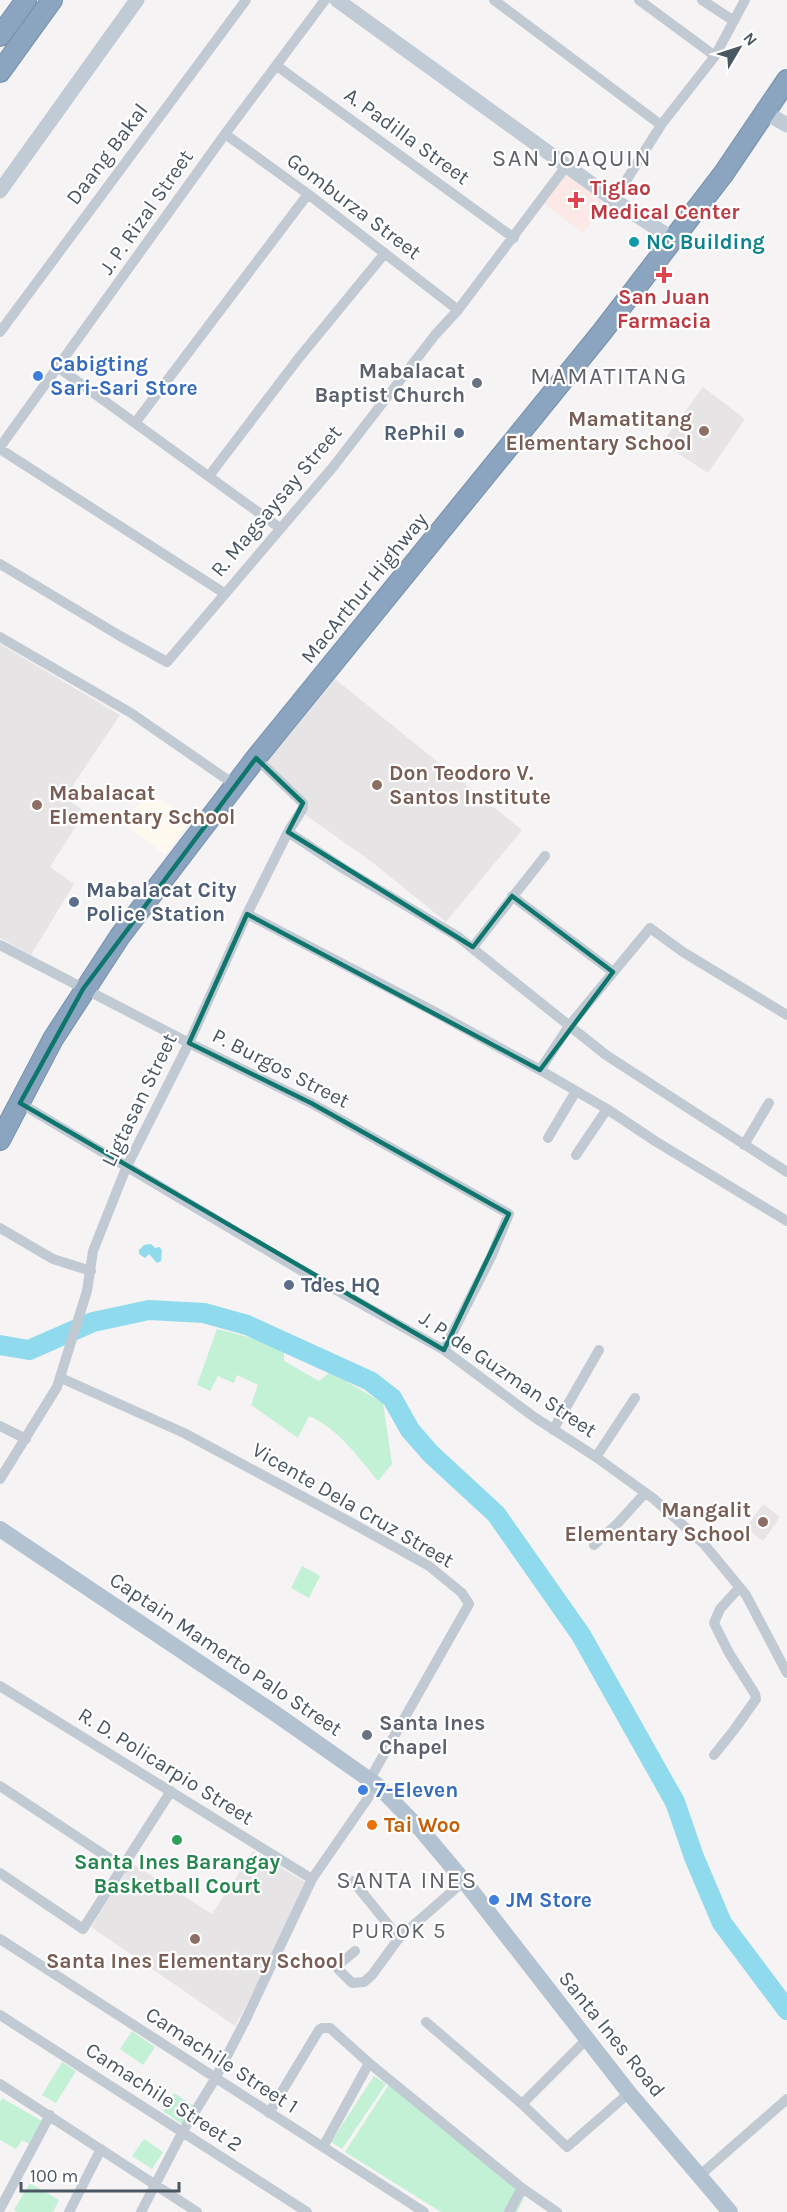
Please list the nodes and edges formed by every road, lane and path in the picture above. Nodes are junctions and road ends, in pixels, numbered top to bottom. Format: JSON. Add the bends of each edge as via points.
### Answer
{"nodes":[{"id":1,"x":26,"y":0,"type":"edge"},
{"id":2,"x":52,"y":0,"type":"edge"},
{"id":3,"x":61,"y":0,"type":"edge"},
{"id":4,"x":137,"y":0,"type":"edge"},
{"id":5,"x":246,"y":0,"type":"edge"},
{"id":6,"x":325,"y":0,"type":"edge"},
{"id":7,"x":337,"y":0,"type":"edge"},
{"id":8,"x":494,"y":0,"type":"edge"},
{"id":9,"x":639,"y":0,"type":"edge"},
{"id":10,"x":702,"y":0,"type":"edge"},
{"id":11,"x":745,"y":0,"type":"edge"},
{"id":12,"x":734,"y":21,"type":"junction"},
{"id":13,"x":28,"y":33,"type":"junction"},
{"id":14,"x":0,"y":36,"type":"edge"},
{"id":15,"x":715,"y":56,"type":"junction"},
{"id":16,"x":277,"y":66,"type":"junction"},
{"id":17,"x":0,"y":72,"type":"edge"},
{"id":18,"x":787,"y":80,"type":"edge"},
{"id":19,"x":766,"y":113,"type":"junction"},
{"id":20,"x":662,"y":125,"type":"junction"},
{"id":21,"x":787,"y":125,"type":"edge"},
{"id":22,"x":225,"y":134,"type":"junction"},
{"id":23,"x":567,"y":165,"type":"junction"},
{"id":24,"x":0,"y":191,"type":"edge"},
{"id":25,"x":308,"y":194,"type":"junction"},
{"id":26,"x":614,"y":200,"type":"junction"},
{"id":27,"x":514,"y":238,"type":"junction"},
{"id":28,"x":674,"y":240,"type":"junction"},
{"id":29,"x":385,"y":253,"type":"junction"},
{"id":30,"x":458,"y":310,"type":"junction"},
{"id":31,"x":0,"y":332,"type":"edge"},
{"id":32,"x":59,"y":368,"type":"junction"},
{"id":33,"x":135,"y":423,"type":"junction"},
{"id":34,"x":0,"y":448,"type":"edge"},
{"id":35,"x":209,"y":476,"type":"junction"},
{"id":36,"x":280,"y":528,"type":"junction"},
{"id":37,"x":0,"y":564,"type":"edge"},
{"id":38,"x":224,"y":593,"type":"junction"},
{"id":39,"x":0,"y":637,"type":"edge"},
{"id":40,"x":256,"y":758,"type":"junction"},
{"id":41,"x":236,"y":785,"type":"junction"},
{"id":42,"x":288,"y":832,"type":"junction"},
{"id":43,"x":545,"y":856,"type":"dead end"},
{"id":44,"x":512,"y":896,"type":"junction"},
{"id":45,"x":248,"y":914,"type":"junction"},
{"id":46,"x":0,"y":945,"type":"edge"},
{"id":47,"x":473,"y":947,"type":"junction"},
{"id":48,"x":614,"y":972,"type":"junction"},
{"id":49,"x":83,"y":989,"type":"junction"},
{"id":50,"x":787,"y":1015,"type":"edge"},
{"id":51,"x":569,"y":1026,"type":"junction"},
{"id":52,"x":189,"y":1043,"type":"junction"},
{"id":53,"x":540,"y":1070,"type":"junction"},
{"id":54,"x":576,"y":1091,"type":"junction"},
{"id":55,"x":20,"y":1103,"type":"junction"},
{"id":56,"x":769,"y":1103,"type":"dead end"},
{"id":57,"x":607,"y":1109,"type":"junction"},
{"id":58,"x":548,"y":1138,"type":"dead end"},
{"id":59,"x":0,"y":1140,"type":"edge"},
{"id":60,"x":744,"y":1145,"type":"junction"},
{"id":61,"x":576,"y":1155,"type":"dead end"},
{"id":62,"x":126,"y":1168,"type":"junction"},
{"id":63,"x":787,"y":1172,"type":"edge"},
{"id":64,"x":787,"y":1221,"type":"edge"},
{"id":65,"x":0,"y":1228,"type":"edge"},
{"id":66,"x":91,"y":1271,"type":"junction"},
{"id":67,"x":444,"y":1350,"type":"junction"},
{"id":68,"x":599,"y":1350,"type":"dead end"},
{"id":69,"x":61,"y":1378,"type":"junction"},
{"id":70,"x":635,"y":1398,"type":"dead end"},
{"id":71,"x":0,"y":1426,"type":"edge"},
{"id":72,"x":553,"y":1430,"type":"junction"},
{"id":73,"x":26,"y":1439,"type":"junction"},
{"id":74,"x":596,"y":1456,"type":"junction"},
{"id":75,"x":0,"y":1479,"type":"edge"},
{"id":76,"x":645,"y":1493,"type":"junction"},
{"id":77,"x":0,"y":1529,"type":"edge"},
{"id":78,"x":594,"y":1545,"type":"dead end"},
{"id":79,"x":739,"y":1588,"type":"junction"},
{"id":80,"x":787,"y":1674,"type":"edge"},
{"id":81,"x":0,"y":1686,"type":"edge"},
{"id":82,"x":714,"y":1755,"type":"dead end"},
{"id":83,"x":374,"y":1782,"type":"junction"},
{"id":84,"x":0,"y":1786,"type":"edge"},
{"id":85,"x":171,"y":1791,"type":"junction"},
{"id":86,"x":124,"y":1868,"type":"junction"},
{"id":87,"x":0,"y":1873,"type":"edge"},
{"id":88,"x":312,"y":1879,"type":"junction"},
{"id":89,"x":353,"y":1881,"type":"dead end"},
{"id":90,"x":464,"y":1881,"type":"junction"},
{"id":91,"x":399,"y":1938,"type":"junction"},
{"id":92,"x":0,"y":1939,"type":"edge"},
{"id":93,"x":355,"y":1951,"type":"dead end"},
{"id":94,"x":0,"y":2015,"type":"edge"},
{"id":95,"x":426,"y":2022,"type":"dead end"},
{"id":96,"x":586,"y":2040,"type":"junction"},
{"id":97,"x":369,"y":2063,"type":"junction"},
{"id":98,"x":215,"y":2079,"type":"junction"},
{"id":99,"x":2,"y":2088,"type":"edge"},
{"id":100,"x":629,"y":2093,"type":"junction"},
{"id":101,"x":787,"y":2099,"type":"edge"},
{"id":102,"x":522,"y":2104,"type":"junction"},
{"id":103,"x":268,"y":2113,"type":"junction"},
{"id":104,"x":50,"y":2115,"type":"junction"},
{"id":105,"x":183,"y":2131,"type":"junction"},
{"id":106,"x":323,"y":2147,"type":"junction"},
{"id":107,"x":101,"y":2149,"type":"junction"},
{"id":108,"x":699,"y":2176,"type":"junction"},
{"id":109,"x":156,"y":2185,"type":"junction"},
{"id":110,"x":522,"y":2187,"type":"junction"},
{"id":111,"x":0,"y":2209,"type":"edge"},
{"id":112,"x":69,"y":2212,"type":"edge"},
{"id":113,"x":141,"y":2212,"type":"edge"},
{"id":114,"x":197,"y":2212,"type":"edge"},
{"id":115,"x":307,"y":2212,"type":"edge"},
{"id":116,"x":424,"y":2212,"type":"edge"},
{"id":117,"x":509,"y":2212,"type":"edge"},
{"id":118,"x":557,"y":2212,"type":"edge"},
{"id":119,"x":730,"y":2212,"type":"edge"}],
"edges":[{"from":1,"to":14,"type":"highway"},
{"from":2,"to":13,"type":"highway"},
{"from":3,"to":13,"type":"highway"},
{"from":4,"to":24,"type":"street"},
{"from":5,"to":31,"type":"street","name":"Daang Bakal"},
{"from":6,"to":16,"type":"street","name":"J. P. Rizal Street"},
{"from":7,"to":23,"type":"street"},
{"from":8,"to":20,"type":"street"},
{"from":9,"to":15,"type":"street"},
{"from":10,"to":12,"type":"street"},
{"from":11,"to":12,"type":"street"},
{"from":12,"to":15,"type":"street"},
{"from":13,"to":17,"type":"highway"},
{"from":15,"to":20,"type":"street"},
{"from":16,"to":22,"type":"street","name":"J. P. Rizal Street"},
{"from":16,"to":27,"type":"street","name":"A. Padilla Street"},
{"from":18,"to":19,"type":"highway","name":"MacArthur Highway"},
{"from":19,"to":21,"type":"street"},
{"from":19,"to":28,"type":"highway","name":"MacArthur Highway"},
{"from":20,"to":26,"type":"street"},
{"from":22,"to":25,"type":"street","name":"Gomburza Street"},
{"from":22,"to":32,"type":"street","name":"J. P. Rizal Street"},
{"from":23,"to":26,"type":"street"},
{"from":23,"to":27,"type":"street","name":"R. Magsaysay Street"},
{"from":25,"to":29,"type":"street","name":"Gomburza Street"},
{"from":25,"to":33,"type":"street"},
{"from":26,"to":28,"type":"street"},
{"from":27,"to":30,"type":"street","name":"R. Magsaysay Street"},
{"from":28,"to":40,"type":"highway","name":"MacArthur Highway"},
{"from":29,"to":30,"type":"street","name":"Gomburza Street"},
{"from":29,"to":35,"type":"street","via":[[298,358]]},
{"from":30,"to":36,"type":"street","name":"R. Magsaysay Street"},
{"from":32,"to":33,"type":"street"},
{"from":32,"to":34,"type":"street","name":"J. P. Rizal Street"},
{"from":33,"to":35,"type":"street"},
{"from":34,"to":38,"type":"street"},
{"from":35,"to":36,"type":"street"},
{"from":36,"to":38,"type":"street","name":"R. Magsaysay Street"},
{"from":37,"to":38,"type":"street","name":"R. Magsaysay Street","via":[[167,662]]},
{"from":39,"to":41,"type":"street","via":[[131,713]]},
{"from":40,"to":41,"type":"highway","name":"MacArthur Highway"},
{"from":40,"to":42,"type":"street","name":"Ligtasan Street","via":[[303,803]]},
{"from":41,"to":49,"type":"highway","name":"MacArthur Highway"},
{"from":42,"to":45,"type":"street","name":"Ligtasan Street"},
{"from":42,"to":47,"type":"street"},
{"from":43,"to":44,"type":"street"},
{"from":44,"to":47,"type":"street"},
{"from":44,"to":48,"type":"street"},
{"from":45,"to":52,"type":"street","name":"Ligtasan Street"},
{"from":45,"to":53,"type":"street"},
{"from":46,"to":49,"type":"street","name":"P. Burgos Street"},
{"from":47,"to":51,"type":"street"},
{"from":48,"to":50,"type":"street","via":[[650,928]]},
{"from":48,"to":51,"type":"street"},
{"from":49,"to":52,"type":"street","name":"P. Burgos Street"},
{"from":49,"to":55,"type":"highway","name":"MacArthur Highway"},
{"from":51,"to":53,"type":"street"},
{"from":51,"to":60,"type":"street","via":[[606,1055]]},
{"from":52,"to":62,"type":"street","name":"Ligtasan Street"},
{"from":52,"to":67,"type":"street","name":"P. Burgos Street","via":[[311,1103],[509,1214]]},
{"from":53,"to":54,"type":"street"},
{"from":54,"to":57,"type":"street"},
{"from":54,"to":58,"type":"street"},
{"from":55,"to":59,"type":"highway","name":"MacArthur Highway"},
{"from":55,"to":62,"type":"street","name":"J. P. de Guzman Street"},
{"from":56,"to":60,"type":"street"},
{"from":57,"to":61,"type":"street"},
{"from":57,"to":64,"type":"street"},
{"from":60,"to":63,"type":"street"},
{"from":62,"to":66,"type":"street","name":"Ligtasan Street","via":[[93,1251]]},
{"from":62,"to":67,"type":"street","name":"J. P. de Guzman Street"},
{"from":65,"to":66,"type":"street","via":[[53,1259]]},
{"from":66,"to":69,"type":"street","name":"Ligtasan Street"},
{"from":67,"to":72,"type":"street","name":"J. P. de Guzman Street"},
{"from":68,"to":72,"type":"street"},
{"from":69,"to":73,"type":"street","name":"Ligtasan Street"},
{"from":69,"to":83,"type":"street","name":"Vicente Dela Cruz Street","via":[[184,1433],[350,1522],[429,1566],[462,1593],[469,1604]]},
{"from":70,"to":74,"type":"street"},
{"from":71,"to":73,"type":"street"},
{"from":72,"to":74,"type":"street","name":"J. P. de Guzman Street"},
{"from":73,"to":75,"type":"street","name":"Ligtasan Street"},
{"from":74,"to":76,"type":"street","name":"J. P. de Guzman Street"},
{"from":76,"to":78,"type":"street"},
{"from":76,"to":79,"type":"street","name":"J. P. de Guzman Street","via":[[704,1544]]},
{"from":77,"to":83,"type":"main road","name":"Captain Mamerto Palo Street"},
{"from":79,"to":80,"type":"street","name":"J. P. de Guzman Street"},
{"from":79,"to":82,"type":"street","via":[[720,1609],[714,1623],[756,1699]]},
{"from":81,"to":85,"type":"street","name":"R. D. Policarpio Street"},
{"from":83,"to":88,"type":"street"},
{"from":83,"to":90,"type":"main road","name":"Captain Mamerto Palo Street"},
{"from":84,"to":86,"type":"street"},
{"from":85,"to":86,"type":"street"},
{"from":85,"to":88,"type":"street","name":"R. D. Policarpio Street"},
{"from":86,"to":87,"type":"street","via":[[83,1929]]},
{"from":88,"to":98,"type":"street"},
{"from":89,"to":91,"type":"street"},
{"from":90,"to":91,"type":"street"},
{"from":90,"to":96,"type":"main road","name":"Santa Ines Road"},
{"from":91,"to":93,"type":"street","via":[[364,1982],[352,1983],[337,1966]]},
{"from":92,"to":98,"type":"street","name":"Camachile Street 1"},
{"from":94,"to":105,"type":"street","name":"Camachile Street 2"},
{"from":95,"to":102,"type":"street"},
{"from":96,"to":100,"type":"main road","name":"Santa Ines Road"},
{"from":96,"to":102,"type":"street"},
{"from":97,"to":103,"type":"street","via":[[330,2028],[322,2028]]},
{"from":97,"to":106,"type":"street"},
{"from":97,"to":110,"type":"street"},
{"from":98,"to":103,"type":"street","name":"Camachile Street 1"},
{"from":98,"to":105,"type":"street"},
{"from":99,"to":104,"type":"street"},
{"from":100,"to":102,"type":"street","via":[[567,2146]]},
{"from":100,"to":108,"type":"main road","name":"Santa Ines Road"},
{"from":101,"to":108,"type":"street"},
{"from":103,"to":106,"type":"street","name":"Camachile Street 1"},
{"from":104,"to":107,"type":"street"},
{"from":104,"to":111,"type":"street"},
{"from":105,"to":109,"type":"street"},
{"from":105,"to":115,"type":"street","name":"Camachile Street 2"},
{"from":106,"to":116,"type":"street","name":"Camachile Street 1"},
{"from":107,"to":109,"type":"street"},
{"from":107,"to":112,"type":"street"},
{"from":108,"to":119,"type":"main road","name":"Santa Ines Road"},
{"from":109,"to":113,"type":"street"},
{"from":109,"to":114,"type":"street"},
{"from":110,"to":117,"type":"street"},
{"from":110,"to":118,"type":"street"}]}
